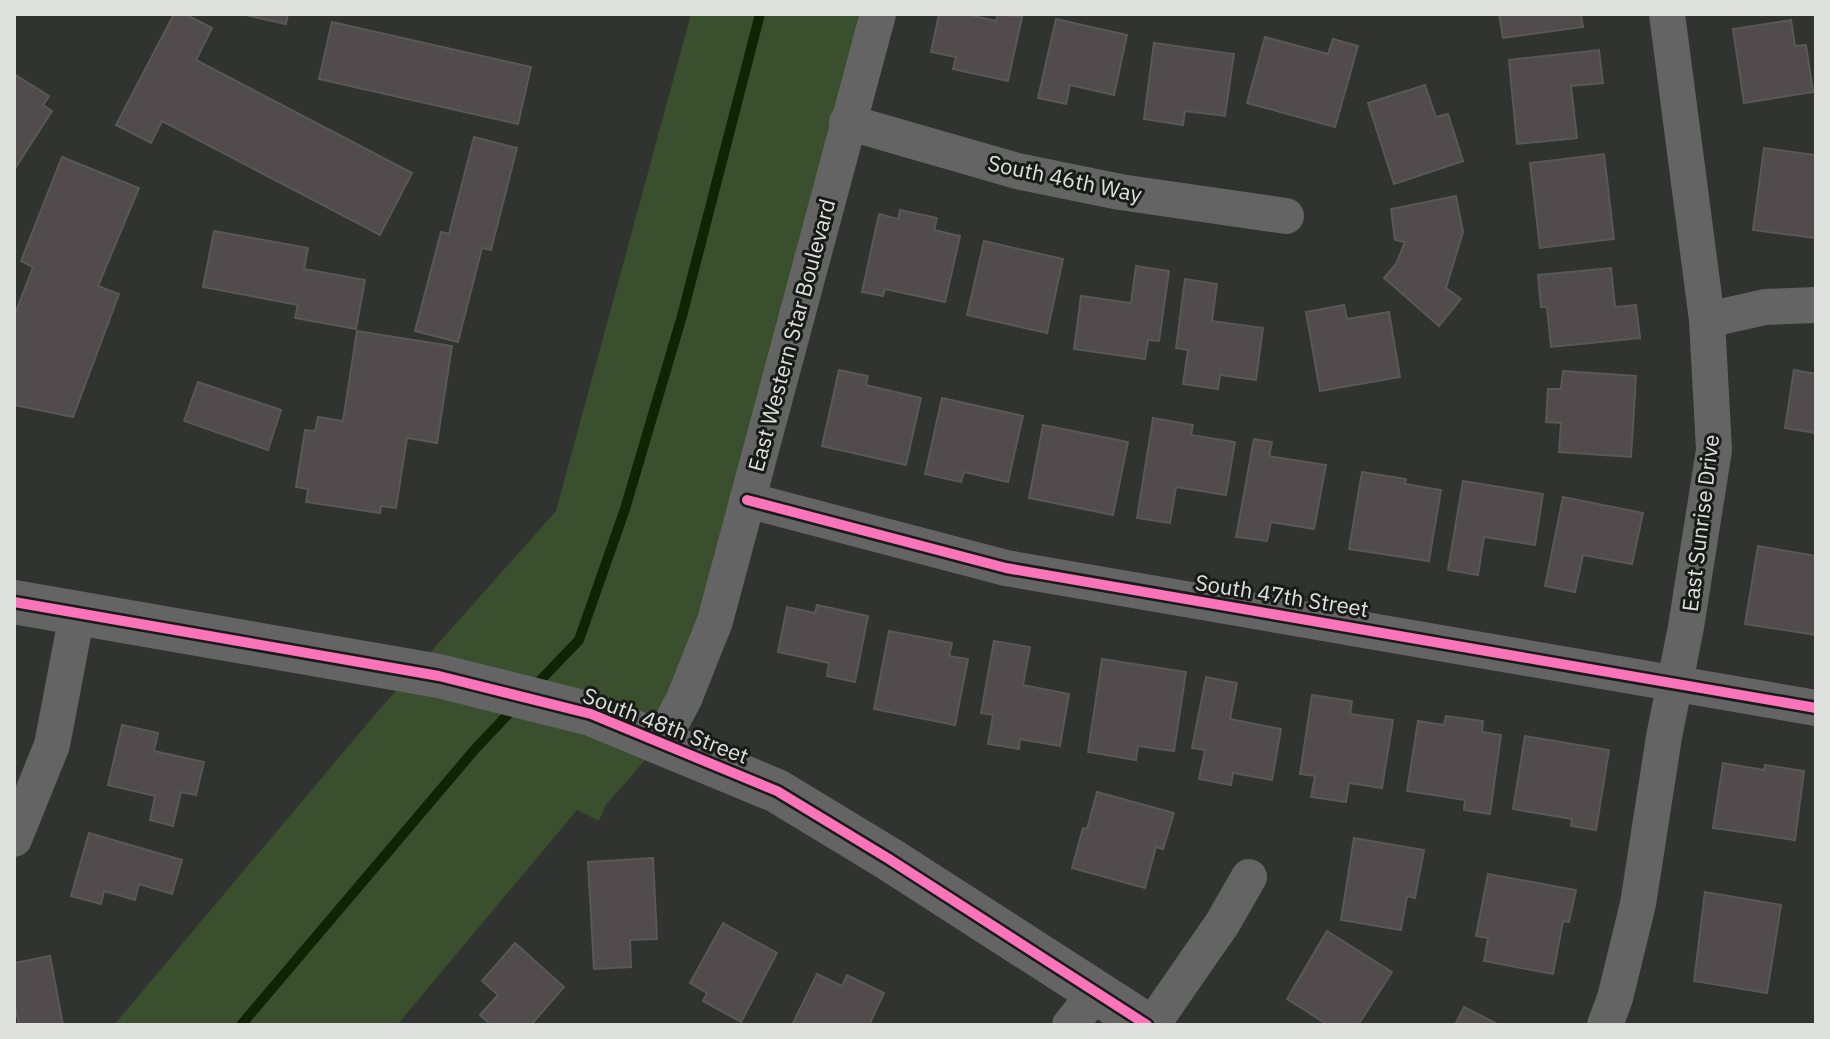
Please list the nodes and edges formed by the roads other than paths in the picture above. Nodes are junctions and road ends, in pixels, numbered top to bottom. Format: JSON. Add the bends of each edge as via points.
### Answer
{"nodes":[{"id":1,"x":878,"y":14,"type":"edge"},
{"id":2,"x":1667,"y":14,"type":"edge"},
{"id":3,"x":847,"y":122,"type":"junction"},
{"id":4,"x":1286,"y":216,"type":"dead end"},
{"id":5,"x":1816,"y":305,"type":"edge"},
{"id":6,"x":1707,"y":320,"type":"junction"},
{"id":7,"x":747,"y":500,"type":"junction"},
{"id":8,"x":14,"y":602,"type":"edge"},
{"id":9,"x":77,"y":614,"type":"junction"},
{"id":10,"x":1674,"y":682,"type":"junction"},
{"id":11,"x":1816,"y":708,"type":"edge"},
{"id":12,"x":661,"y":742,"type":"junction"},
{"id":13,"x":14,"y":839,"type":"edge"},
{"id":14,"x":1249,"y":877,"type":"dead end"},
{"id":15,"x":1082,"y":1009,"type":"edge"},
{"id":16,"x":1150,"y":1025,"type":"edge"},
{"id":17,"x":1605,"y":1025,"type":"edge"}],
"edges":[{"from":1,"to":3,"type":"street","name":"East Western Star Boulevard"},
{"from":2,"to":6,"type":"street","name":"East Sunrise Drive"},
{"from":3,"to":4,"type":"street","name":"South 46th Way","via":[[1017,171]]},
{"from":3,"to":7,"type":"street","name":"East Western Star Boulevard"},
{"from":5,"to":6,"type":"street","via":[[1765,307]]},
{"from":6,"to":10,"type":"street","name":"East Sunrise Drive","via":[[1714,450]]},
{"from":7,"to":10,"type":"street","name":"South 47th Street","via":[[1006,568]]},
{"from":7,"to":12,"type":"street","name":"East Western Star Boulevard","via":[[715,621]]},
{"from":8,"to":9,"type":"main road","name":"South 48th Street"},
{"from":9,"to":12,"type":"main road","name":"South 48th Street","via":[[485,685],[591,714]]},
{"from":9,"to":13,"type":"street","via":[[52,745]]},
{"from":10,"to":11,"type":"street","name":"South 47th Street"},
{"from":10,"to":17,"type":"street","name":"East Sunrise Drive","via":[[1638,904]]},
{"from":12,"to":15,"type":"main road","name":"South 48th Street","via":[[777,791],[889,859]]},
{"from":14,"to":16,"type":"street"},
{"from":15,"to":16,"type":"main road","name":"South 48th Street"}]}
